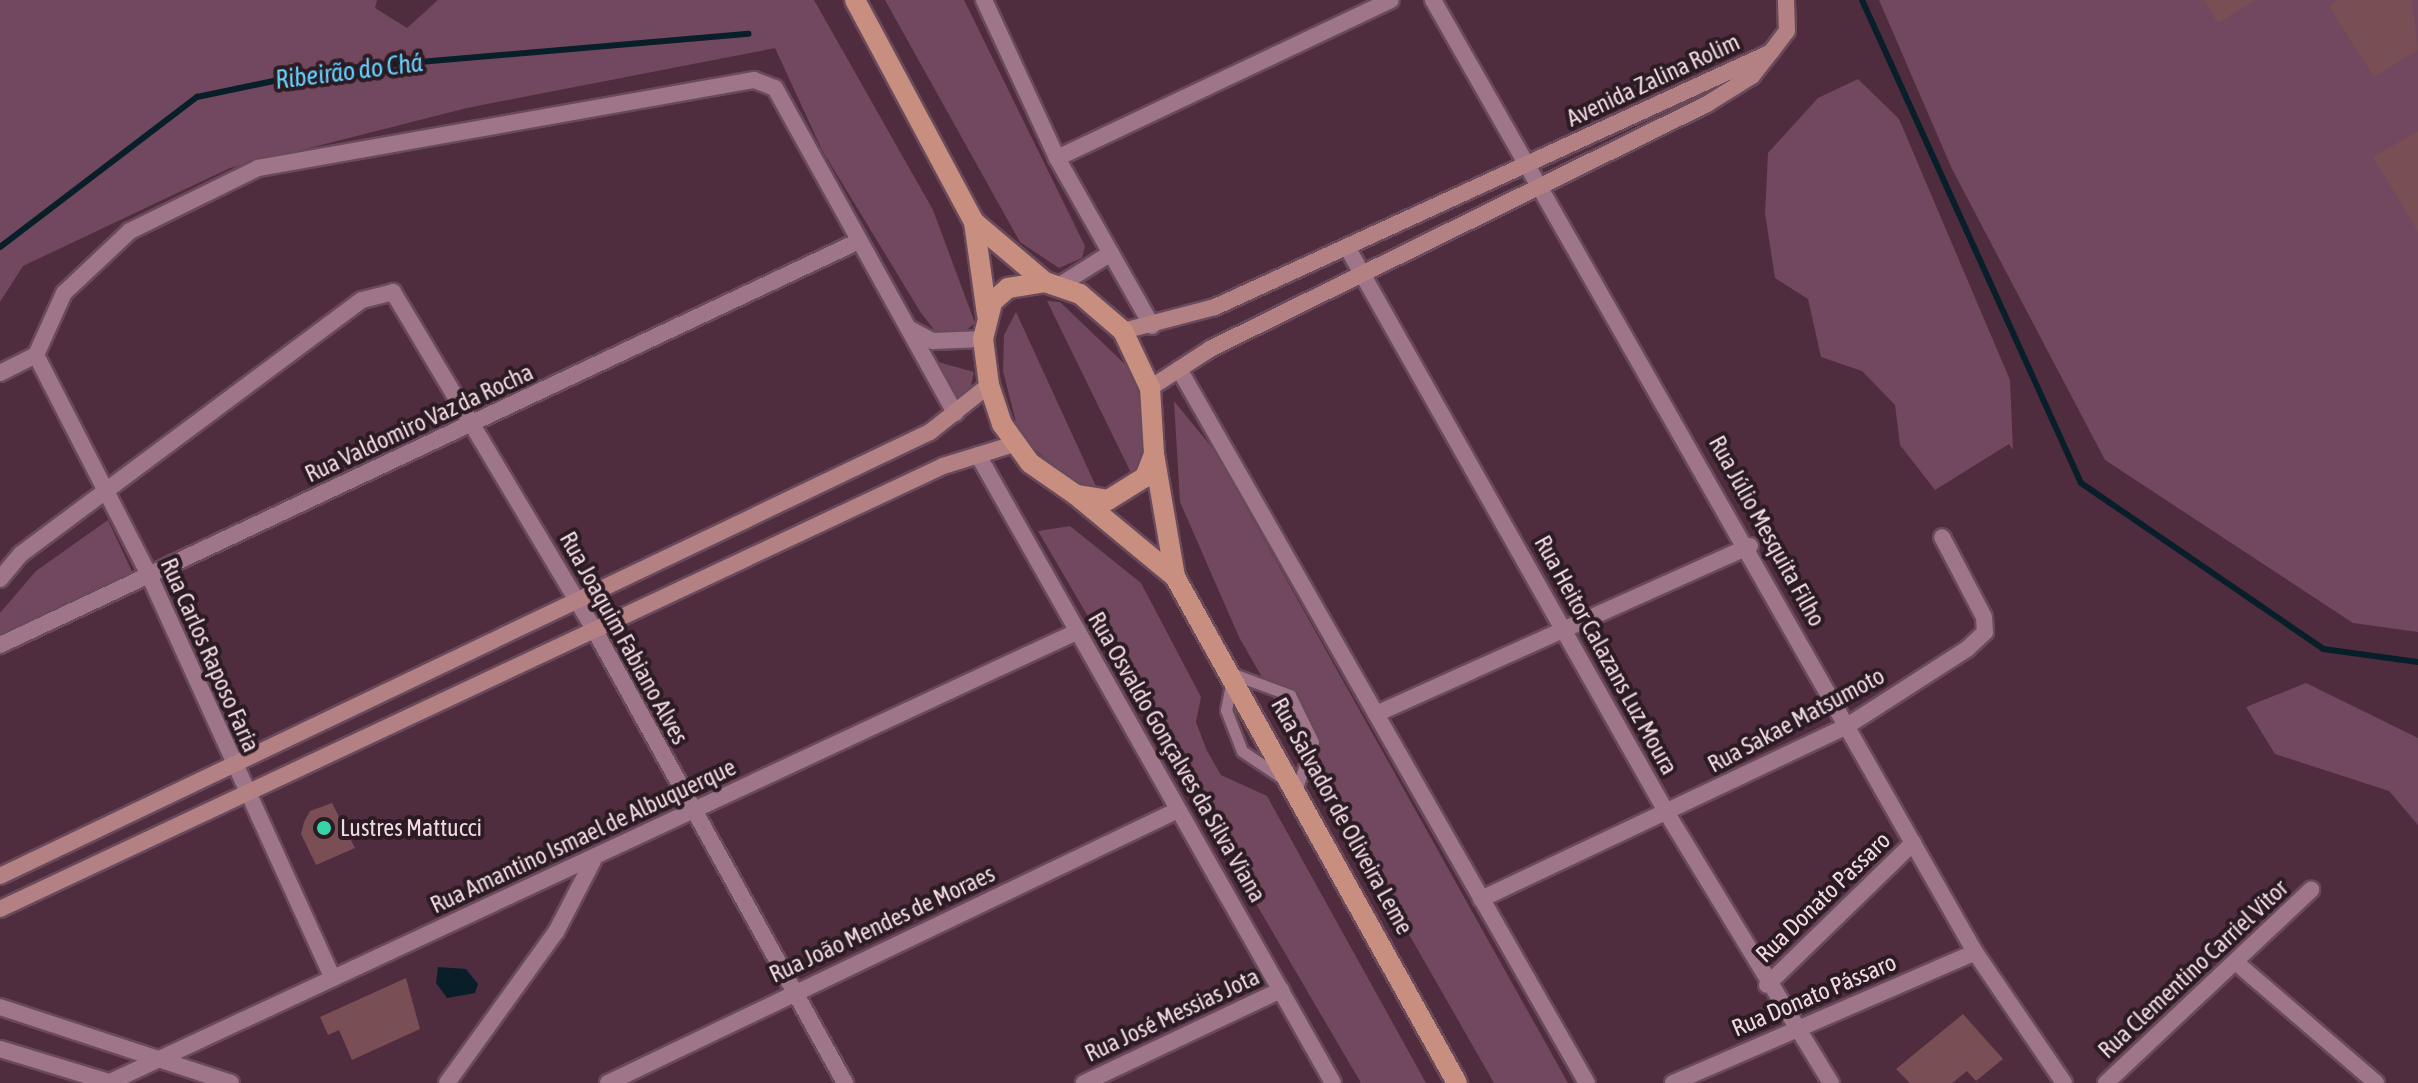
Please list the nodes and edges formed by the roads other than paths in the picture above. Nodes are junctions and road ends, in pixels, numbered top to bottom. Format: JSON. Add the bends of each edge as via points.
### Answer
{"nodes":[{"id":1,"x":855,"y":0,"type":"edge"},
{"id":2,"x":984,"y":0,"type":"edge"},
{"id":3,"x":1391,"y":0,"type":"edge"},
{"id":4,"x":1433,"y":0,"type":"edge"},
{"id":5,"x":1786,"y":0,"type":"edge"},
{"id":6,"x":1771,"y":52,"type":"junction"},
{"id":7,"x":1057,"y":158,"type":"junction"},
{"id":8,"x":1528,"y":164,"type":"junction"},
{"id":9,"x":1544,"y":187,"type":"junction"},
{"id":10,"x":974,"y":222,"type":"junction"},
{"id":11,"x":857,"y":242,"type":"junction"},
{"id":12,"x":1347,"y":247,"type":"junction"},
{"id":13,"x":1111,"y":253,"type":"junction"},
{"id":14,"x":1362,"y":275,"type":"junction"},
{"id":15,"x":1052,"y":283,"type":"junction"},
{"id":16,"x":987,"y":315,"type":"junction"},
{"id":17,"x":1152,"y":326,"type":"junction"},
{"id":18,"x":910,"y":329,"type":"junction"},
{"id":19,"x":1123,"y":331,"type":"junction"},
{"id":20,"x":983,"y":339,"type":"junction"},
{"id":21,"x":36,"y":355,"type":"junction"},
{"id":22,"x":1179,"y":369,"type":"junction"},
{"id":23,"x":0,"y":373,"type":"edge"},
{"id":24,"x":989,"y":385,"type":"junction"},
{"id":25,"x":1150,"y":388,"type":"junction"},
{"id":26,"x":955,"y":413,"type":"junction"},
{"id":27,"x":475,"y":423,"type":"junction"},
{"id":28,"x":1014,"y":444,"type":"junction"},
{"id":29,"x":1154,"y":454,"type":"junction"},
{"id":30,"x":978,"y":455,"type":"junction"},
{"id":31,"x":105,"y":494,"type":"junction"},
{"id":32,"x":1076,"y":495,"type":"junction"},
{"id":33,"x":1942,"y":537,"type":"dead end"},
{"id":34,"x":1750,"y":546,"type":"junction"},
{"id":35,"x":149,"y":575,"type":"junction"},
{"id":36,"x":1175,"y":577,"type":"junction"},
{"id":37,"x":0,"y":579,"type":"edge"},
{"id":38,"x":575,"y":599,"type":"junction"},
{"id":39,"x":595,"y":631,"type":"junction"},
{"id":40,"x":1078,"y":631,"type":"junction"},
{"id":41,"x":1567,"y":631,"type":"junction"},
{"id":42,"x":0,"y":645,"type":"edge"},
{"id":43,"x":1233,"y":674,"type":"junction"},
{"id":44,"x":1376,"y":714,"type":"junction"},
{"id":45,"x":1847,"y":726,"type":"junction"},
{"id":46,"x":232,"y":764,"type":"junction"},
{"id":47,"x":1297,"y":788,"type":"junction"},
{"id":48,"x":247,"y":794,"type":"junction"},
{"id":49,"x":691,"y":810,"type":"junction"},
{"id":50,"x":1178,"y":810,"type":"junction"},
{"id":51,"x":1668,"y":815,"type":"junction"},
{"id":52,"x":1913,"y":843,"type":"junction"},
{"id":53,"x":593,"y":861,"type":"junction"},
{"id":54,"x":0,"y":876,"type":"edge"},
{"id":55,"x":2311,"y":890,"type":"dead end"},
{"id":56,"x":1481,"y":899,"type":"junction"},
{"id":57,"x":0,"y":909,"type":"edge"},
{"id":58,"x":1975,"y":952,"type":"junction"},
{"id":59,"x":2239,"y":965,"type":"junction"},
{"id":60,"x":333,"y":978,"type":"junction"},
{"id":61,"x":1767,"y":985,"type":"junction"},
{"id":62,"x":1281,"y":990,"type":"junction"},
{"id":63,"x":793,"y":993,"type":"junction"},
{"id":64,"x":0,"y":1007,"type":"edge"},
{"id":65,"x":1793,"y":1029,"type":"junction"},
{"id":66,"x":0,"y":1049,"type":"edge"},
{"id":67,"x":164,"y":1060,"type":"junction"},
{"id":68,"x":110,"y":1083,"type":"edge"},
{"id":69,"x":231,"y":1083,"type":"edge"},
{"id":70,"x":447,"y":1083,"type":"edge"},
{"id":71,"x":608,"y":1083,"type":"edge"},
{"id":72,"x":845,"y":1083,"type":"edge"},
{"id":73,"x":1084,"y":1083,"type":"edge"},
{"id":74,"x":1333,"y":1083,"type":"edge"},
{"id":75,"x":1457,"y":1083,"type":"edge"},
{"id":76,"x":1587,"y":1083,"type":"edge"},
{"id":77,"x":1673,"y":1083,"type":"edge"},
{"id":78,"x":1831,"y":1083,"type":"edge"},
{"id":79,"x":2064,"y":1083,"type":"edge"},
{"id":80,"x":2106,"y":1083,"type":"edge"},
{"id":81,"x":2376,"y":1083,"type":"edge"}],
"edges":[{"from":1,"to":10,"type":"main road"},
{"from":2,"to":7,"type":"street"},
{"from":3,"to":7,"type":"street"},
{"from":4,"to":8,"type":"street","name":"Rua Júlio Mesquita Filho"},
{"from":5,"to":6,"type":"main road","via":[[1787,31]]},
{"from":6,"to":8,"type":"main road","name":"Avenida Zalina Rolim"},
{"from":6,"to":9,"type":"main road","name":"Avenida Zalina Rolim","via":[[1752,76],[1707,104]]},
{"from":7,"to":13,"type":"street"},
{"from":8,"to":9,"type":"street","name":"Rua Júlio Mesquita Filho"},
{"from":8,"to":12,"type":"main road","name":"Avenida Zalina Rolim"},
{"from":9,"to":14,"type":"main road","name":"Avenida Zalina Rolim"},
{"from":9,"to":34,"type":"street","name":"Rua Júlio Mesquita Filho"},
{"from":10,"to":15,"type":"main road"},
{"from":10,"to":16,"type":"main road"},
{"from":11,"to":18,"type":"street"},
{"from":11,"to":21,"type":"street","via":[[775,88],[754,80],[258,168],[130,231],[64,293]]},
{"from":11,"to":27,"type":"street","name":"Rua Valdomiro Vaz da Rocha"},
{"from":12,"to":14,"type":"street","name":"Rua Heitor Calazans Luz Moura"},
{"from":12,"to":17,"type":"main road","name":"Avenida Zalina Rolim","via":[[1215,307]]},
{"from":13,"to":15,"type":"street"},
{"from":13,"to":17,"type":"street"},
{"from":14,"to":22,"type":"main road","name":"Avenida Zalina Rolim"},
{"from":14,"to":41,"type":"street","name":"Rua Heitor Calazans Luz Moura"},
{"from":15,"to":16,"type":"main road","via":[[1008,288]]},
{"from":15,"to":19,"type":"main road"},
{"from":16,"to":20,"type":"main road"},
{"from":17,"to":19,"type":"main road","name":"Avenida Zalina Rolim"},
{"from":18,"to":20,"type":"street","via":[[933,341]]},
{"from":18,"to":26,"type":"street"},
{"from":19,"to":25,"type":"main road"},
{"from":20,"to":24,"type":"main road"},
{"from":21,"to":23,"type":"street"},
{"from":21,"to":31,"type":"street","name":"Rua Carlos Raposo Faria"},
{"from":22,"to":25,"type":"main road","name":"Avenida Zalina Rolim"},
{"from":22,"to":44,"type":"street"},
{"from":24,"to":26,"type":"main road"},
{"from":24,"to":28,"type":"main road"},
{"from":25,"to":29,"type":"main road"},
{"from":26,"to":38,"type":"main road","via":[[930,432]]},
{"from":27,"to":31,"type":"street","name":"Rua Joaquim Fabiano Alves","via":[[403,300],[393,292],[362,300]]},
{"from":27,"to":35,"type":"street","name":"Rua Valdomiro Vaz da Rocha"},
{"from":27,"to":38,"type":"street","name":"Rua Joaquim Fabiano Alves"},
{"from":28,"to":30,"type":"main road"},
{"from":28,"to":32,"type":"main road"},
{"from":29,"to":32,"type":"main road","via":[[1130,492],[1108,500]]},
{"from":29,"to":36,"type":"main road"},
{"from":30,"to":39,"type":"main road"},
{"from":30,"to":40,"type":"street","name":"Rua Osvaldo Gonçalves da Silva Viana"},
{"from":31,"to":35,"type":"street","name":"Rua Carlos Raposo Faria"},
{"from":31,"to":37,"type":"street","via":[[21,554]]},
{"from":32,"to":36,"type":"main road"},
{"from":33,"to":45,"type":"street","name":"Rua Sakae Matsumoto","via":[[1984,617],[1985,632]]},
{"from":34,"to":41,"type":"street"},
{"from":34,"to":45,"type":"street","name":"Rua Júlio Mesquita Filho"},
{"from":35,"to":42,"type":"street","name":"Rua Valdomiro Vaz da Rocha"},
{"from":35,"to":46,"type":"street","name":"Rua Carlos Raposo Faria"},
{"from":36,"to":43,"type":"main road","name":"Rua Salvador de Oliveira Leme"},
{"from":38,"to":39,"type":"street","name":"Rua Joaquim Fabiano Alves"},
{"from":38,"to":46,"type":"main road"},
{"from":39,"to":48,"type":"main road"},
{"from":39,"to":49,"type":"street","name":"Rua Joaquim Fabiano Alves"},
{"from":40,"to":49,"type":"street","name":"Rua Amantino Ismael de Albuquerque"},
{"from":40,"to":50,"type":"street","name":"Rua Osvaldo Gonçalves da Silva Viana"},
{"from":41,"to":44,"type":"street"},
{"from":41,"to":51,"type":"street","name":"Rua Heitor Calazans Luz Moura"},
{"from":43,"to":47,"type":"main road","name":"Rua Salvador de Oliveira Leme"},
{"from":43,"to":47,"type":"lane","via":[[1226,710],[1242,751]]},
{"from":43,"to":47,"type":"lane","via":[[1290,695],[1313,742]]},
{"from":44,"to":56,"type":"street"},
{"from":45,"to":51,"type":"street","name":"Rua Sakae Matsumoto"},
{"from":45,"to":52,"type":"street","name":"Rua Júlio Mesquita Filho"},
{"from":46,"to":48,"type":"street","name":"Rua Carlos Raposo Faria"},
{"from":46,"to":54,"type":"main road"},
{"from":47,"to":75,"type":"main road","name":"Rua Salvador de Oliveira Leme"},
{"from":48,"to":57,"type":"main road"},
{"from":48,"to":60,"type":"street","name":"Rua Carlos Raposo Faria"},
{"from":49,"to":53,"type":"street","name":"Rua Amantino Ismael de Albuquerque"},
{"from":49,"to":63,"type":"street","name":"Rua Joaquim Fabiano Alves"},
{"from":50,"to":62,"type":"street","name":"Rua Osvaldo Gonçalves da Silva Viana"},
{"from":50,"to":63,"type":"street","name":"Rua João Mendes de Moraes"},
{"from":51,"to":56,"type":"street","name":"Rua Sakae Matsumoto"},
{"from":51,"to":61,"type":"street","name":"Rua Heitor Calazans Luz Moura"},
{"from":52,"to":58,"type":"street","name":"Rua Júlio Mesquita Filho"},
{"from":52,"to":61,"type":"street","name":"Rua Donato Passaro"},
{"from":53,"to":60,"type":"street","name":"Rua Amantino Ismael de Albuquerque"},
{"from":53,"to":70,"type":"street","via":[[556,932]]},
{"from":55,"to":59,"type":"street","name":"Rua Clementino Carriel Vitor"},
{"from":56,"to":76,"type":"street"},
{"from":58,"to":65,"type":"street","name":"Rua Donato Pássaro"},
{"from":58,"to":79,"type":"street","name":"Rua Júlio Mesquita Filho"},
{"from":59,"to":80,"type":"street","name":"Rua Clementino Carriel Vitor"},
{"from":59,"to":81,"type":"street"},
{"from":60,"to":67,"type":"street","name":"Rua Amantino Ismael de Albuquerque"},
{"from":61,"to":65,"type":"street","name":"Rua Heitor Calazans Luz Moura"},
{"from":62,"to":73,"type":"street","name":"Rua José Messias Jota"},
{"from":62,"to":74,"type":"street","name":"Rua Osvaldo Gonçalves da Silva Viana"},
{"from":63,"to":71,"type":"street","name":"Rua João Mendes de Moraes"},
{"from":63,"to":72,"type":"street","name":"Rua Joaquim Fabiano Alves"},
{"from":64,"to":67,"type":"street"},
{"from":65,"to":77,"type":"street","name":"Rua Donato Pássaro"},
{"from":65,"to":78,"type":"street","name":"Rua Heitor Calazans Luz Moura"},
{"from":66,"to":68,"type":"street"},
{"from":67,"to":68,"type":"street","name":"Rua Amantino Ismael de Albuquerque"},
{"from":67,"to":69,"type":"street"}]}
